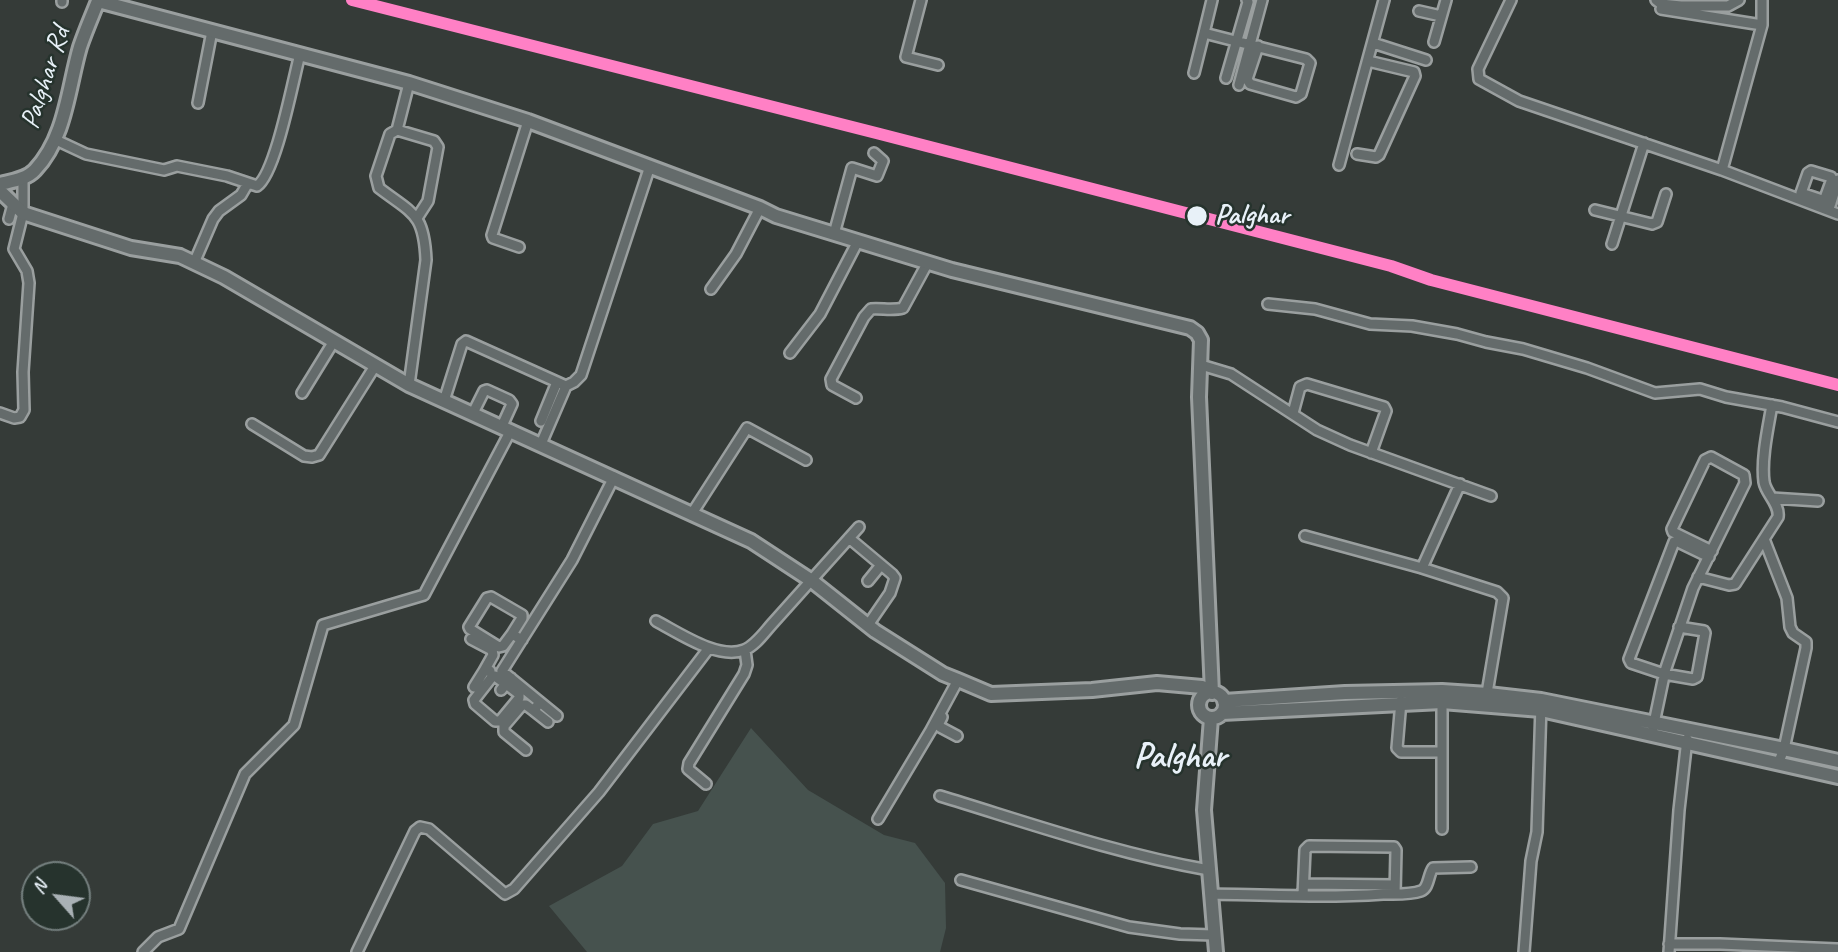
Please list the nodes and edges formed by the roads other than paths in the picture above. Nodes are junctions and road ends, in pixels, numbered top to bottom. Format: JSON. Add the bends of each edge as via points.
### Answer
{"nodes":[{"id":1,"x":921,"y":0,"type":"edge"},
{"id":2,"x":1212,"y":0,"type":"edge"},
{"id":3,"x":1247,"y":0,"type":"edge"},
{"id":4,"x":1262,"y":0,"type":"edge"},
{"id":5,"x":1384,"y":0,"type":"edge"},
{"id":6,"x":1446,"y":0,"type":"edge"},
{"id":7,"x":1511,"y":0,"type":"edge"},
{"id":8,"x":1739,"y":0,"type":"edge"},
{"id":9,"x":1762,"y":0,"type":"edge"},
{"id":10,"x":98,"y":1,"type":"edge"},
{"id":11,"x":1658,"y":4,"type":"edge"},
{"id":12,"x":1419,"y":12,"type":"dead end"},
{"id":13,"x":1441,"y":16,"type":"junction"},
{"id":14,"x":1762,"y":25,"type":"junction"},
{"id":15,"x":212,"y":31,"type":"junction"},
{"id":16,"x":1204,"y":33,"type":"junction"},
{"id":17,"x":1237,"y":40,"type":"junction"},
{"id":18,"x":1434,"y":42,"type":"dead end"},
{"id":19,"x":1373,"y":43,"type":"junction"},
{"id":20,"x":1254,"y":45,"type":"junction"},
{"id":21,"x":300,"y":54,"type":"junction"},
{"id":22,"x":1426,"y":60,"type":"dead end"},
{"id":23,"x":1368,"y":61,"type":"junction"},
{"id":24,"x":938,"y":65,"type":"dead end"},
{"id":25,"x":1194,"y":73,"type":"dead end"},
{"id":26,"x":1226,"y":78,"type":"dead end"},
{"id":27,"x":409,"y":83,"type":"junction"},
{"id":28,"x":1239,"y":85,"type":"dead end"},
{"id":29,"x":198,"y":103,"type":"dead end"},
{"id":30,"x":528,"y":121,"type":"junction"},
{"id":31,"x":397,"y":130,"type":"junction"},
{"id":32,"x":56,"y":140,"type":"junction"},
{"id":33,"x":1644,"y":143,"type":"junction"},
{"id":34,"x":874,"y":153,"type":"dead end"},
{"id":35,"x":1357,"y":154,"type":"dead end"},
{"id":36,"x":1339,"y":165,"type":"dead end"},
{"id":37,"x":650,"y":166,"type":"junction"},
{"id":38,"x":1722,"y":170,"type":"junction"},
{"id":39,"x":23,"y":178,"type":"junction"},
{"id":40,"x":1838,"y":180,"type":"edge"},
{"id":41,"x":248,"y":183,"type":"junction"},
{"id":42,"x":0,"y":184,"type":"edge"},
{"id":43,"x":0,"y":191,"type":"edge"},
{"id":44,"x":1666,"y":194,"type":"dead end"},
{"id":45,"x":1800,"y":196,"type":"junction"},
{"id":46,"x":1830,"y":207,"type":"edge"},
{"id":47,"x":18,"y":208,"type":"junction"},
{"id":48,"x":760,"y":208,"type":"junction"},
{"id":49,"x":1595,"y":210,"type":"dead end"},
{"id":50,"x":1621,"y":216,"type":"junction"},
{"id":51,"x":417,"y":218,"type":"junction"},
{"id":52,"x":9,"y":219,"type":"dead end"},
{"id":53,"x":834,"y":234,"type":"junction"},
{"id":54,"x":858,"y":241,"type":"junction"},
{"id":55,"x":1612,"y":244,"type":"dead end"},
{"id":56,"x":519,"y":247,"type":"dead end"},
{"id":57,"x":928,"y":262,"type":"junction"},
{"id":58,"x":194,"y":263,"type":"junction"},
{"id":59,"x":711,"y":289,"type":"dead end"},
{"id":60,"x":1268,"y":304,"type":"dead end"},
{"id":61,"x":334,"y":341,"type":"junction"},
{"id":62,"x":790,"y":352,"type":"dead end"},
{"id":63,"x":1200,"y":365,"type":"junction"},
{"id":64,"x":375,"y":366,"type":"junction"},
{"id":65,"x":561,"y":384,"type":"junction"},
{"id":66,"x":410,"y":385,"type":"junction"},
{"id":67,"x":302,"y":393,"type":"dead end"},
{"id":68,"x":856,"y":398,"type":"dead end"},
{"id":69,"x":444,"y":401,"type":"junction"},
{"id":70,"x":1772,"y":405,"type":"junction"},
{"id":71,"x":0,"y":413,"type":"edge"},
{"id":72,"x":473,"y":413,"type":"junction"},
{"id":73,"x":1293,"y":413,"type":"junction"},
{"id":74,"x":541,"y":421,"type":"dead end"},
{"id":75,"x":1838,"y":422,"type":"edge"},
{"id":76,"x":252,"y":424,"type":"dead end"},
{"id":77,"x":506,"y":428,"type":"junction"},
{"id":78,"x":541,"y":444,"type":"junction"},
{"id":79,"x":1371,"y":453,"type":"junction"},
{"id":80,"x":806,"y":460,"type":"dead end"},
{"id":81,"x":614,"y":477,"type":"junction"},
{"id":82,"x":1460,"y":484,"type":"junction"},
{"id":83,"x":1491,"y":496,"type":"dead end"},
{"id":84,"x":1772,"y":498,"type":"junction"},
{"id":85,"x":1818,"y":500,"type":"dead end"},
{"id":86,"x":691,"y":515,"type":"junction"},
{"id":87,"x":859,"y":527,"type":"dead end"},
{"id":88,"x":1305,"y":536,"type":"dead end"},
{"id":89,"x":849,"y":538,"type":"junction"},
{"id":90,"x":1765,"y":539,"type":"junction"},
{"id":91,"x":1710,"y":554,"type":"junction"},
{"id":92,"x":881,"y":565,"type":"junction"},
{"id":93,"x":1422,"y":568,"type":"junction"},
{"id":94,"x":1698,"y":578,"type":"junction"},
{"id":95,"x":812,"y":581,"type":"junction"},
{"id":96,"x":868,"y":581,"type":"dead end"},
{"id":97,"x":656,"y":621,"type":"dead end"},
{"id":98,"x":868,"y":625,"type":"junction"},
{"id":99,"x":1679,"y":627,"type":"junction"},
{"id":100,"x":512,"y":634,"type":"junction"},
{"id":101,"x":471,"y":639,"type":"dead end"},
{"id":102,"x":522,"y":640,"type":"junction"},
{"id":103,"x":709,"y":649,"type":"junction"},
{"id":104,"x":745,"y":650,"type":"junction"},
{"id":105,"x":484,"y":671,"type":"junction"},
{"id":106,"x":502,"y":671,"type":"junction"},
{"id":107,"x":1664,"y":674,"type":"junction"},
{"id":108,"x":960,"y":681,"type":"junction"},
{"id":109,"x":506,"y":684,"type":"junction"},
{"id":110,"x":474,"y":687,"type":"dead end"},
{"id":111,"x":1212,"y":693,"type":"junction"},
{"id":112,"x":1442,"y":696,"type":"junction"},
{"id":113,"x":1401,"y":698,"type":"junction"},
{"id":114,"x":1486,"y":699,"type":"junction"},
{"id":115,"x":540,"y":702,"type":"junction"},
{"id":116,"x":1541,"y":705,"type":"junction"},
{"id":117,"x":534,"y":711,"type":"junction"},
{"id":118,"x":1219,"y":711,"type":"junction"},
{"id":119,"x":557,"y":716,"type":"dead end"},
{"id":120,"x":548,"y":722,"type":"dead end"},
{"id":121,"x":1653,"y":729,"type":"junction"},
{"id":122,"x":957,"y":736,"type":"dead end"},
{"id":123,"x":1687,"y":736,"type":"junction"},
{"id":124,"x":1784,"y":749,"type":"junction"},
{"id":125,"x":526,"y":750,"type":"dead end"},
{"id":126,"x":1441,"y":752,"type":"junction"},
{"id":127,"x":1838,"y":761,"type":"edge"},
{"id":128,"x":1777,"y":764,"type":"junction"},
{"id":129,"x":1838,"y":777,"type":"edge"},
{"id":130,"x":706,"y":784,"type":"dead end"},
{"id":131,"x":940,"y":796,"type":"dead end"},
{"id":132,"x":878,"y":819,"type":"dead end"},
{"id":133,"x":1442,"y":830,"type":"dead end"},
{"id":134,"x":1471,"y":867,"type":"dead end"},
{"id":135,"x":1209,"y":870,"type":"junction"},
{"id":136,"x":961,"y":880,"type":"dead end"},
{"id":137,"x":1304,"y":884,"type":"junction"},
{"id":138,"x":1395,"y":889,"type":"junction"},
{"id":139,"x":1211,"y":894,"type":"junction"},
{"id":140,"x":1303,"y":895,"type":"junction"},
{"id":141,"x":1214,"y":935,"type":"junction"},
{"id":142,"x":1669,"y":948,"type":"edge"},
{"id":143,"x":1837,"y":949,"type":"edge"},
{"id":144,"x":143,"y":952,"type":"edge"},
{"id":145,"x":357,"y":952,"type":"edge"},
{"id":146,"x":1216,"y":952,"type":"edge"},
{"id":147,"x":1524,"y":952,"type":"edge"}],
"edges":[{"from":1,"to":24,"type":"street","via":[[906,57]]},
{"from":2,"to":16,"type":"street"},
{"from":3,"to":17,"type":"street"},
{"from":4,"to":20,"type":"street"},
{"from":5,"to":19,"type":"street"},
{"from":6,"to":13,"type":"street"},
{"from":7,"to":33,"type":"street","via":[[1478,69],[1479,79],[1520,101]]},
{"from":8,"to":11,"type":"street","via":[[1728,6]]},
{"from":9,"to":14,"type":"street"},
{"from":10,"to":15,"type":"street"},
{"from":10,"to":32,"type":"street","name":"Palghar Rd","via":[[80,47]]},
{"from":11,"to":14,"type":"street"},
{"from":12,"to":13,"type":"street"},
{"from":13,"to":18,"type":"street"},
{"from":14,"to":38,"type":"street"},
{"from":15,"to":21,"type":"street"},
{"from":15,"to":29,"type":"street"},
{"from":16,"to":17,"type":"street"},
{"from":16,"to":25,"type":"street"},
{"from":17,"to":20,"type":"street"},
{"from":17,"to":26,"type":"street"},
{"from":19,"to":22,"type":"street"},
{"from":19,"to":23,"type":"street"},
{"from":20,"to":20,"type":"street","via":[[1310,63],[1301,94],[1296,97],[1250,84]]},
{"from":20,"to":28,"type":"street"},
{"from":21,"to":27,"type":"street"},
{"from":21,"to":41,"type":"street","via":[[263,181],[257,186]]},
{"from":23,"to":35,"type":"street","via":[[1414,72],[1415,76],[1380,155]]},
{"from":23,"to":36,"type":"street"},
{"from":27,"to":30,"type":"street"},
{"from":27,"to":31,"type":"street"},
{"from":30,"to":37,"type":"street"},
{"from":30,"to":56,"type":"street","via":[[492,235]]},
{"from":31,"to":51,"type":"street","via":[[390,134],[376,176],[379,188]]},
{"from":31,"to":51,"type":"street","via":[[434,141],[438,147],[428,201]]},
{"from":32,"to":39,"type":"street","name":"Palghar Rd","via":[[34,171]]},
{"from":32,"to":41,"type":"street","via":[[86,154],[164,170],[177,166]]},
{"from":33,"to":38,"type":"street"},
{"from":33,"to":50,"type":"street"},
{"from":34,"to":53,"type":"street","via":[[883,161],[877,176],[852,168]]},
{"from":37,"to":48,"type":"street"},
{"from":37,"to":65,"type":"street","via":[[581,375],[574,382]]},
{"from":38,"to":45,"type":"street"},
{"from":39,"to":42,"type":"street"},
{"from":39,"to":47,"type":"street"},
{"from":40,"to":46,"type":"street"},
{"from":41,"to":58,"type":"street","via":[[241,195],[219,211]]},
{"from":43,"to":47,"type":"street"},
{"from":44,"to":50,"type":"street","via":[[1652,225]]},
{"from":45,"to":46,"type":"street"},
{"from":45,"to":46,"type":"street","via":[[1811,171],[1831,177]]},
{"from":47,"to":52,"type":"street"},
{"from":47,"to":58,"type":"street","via":[[131,248],[180,256]]},
{"from":47,"to":71,"type":"street","via":[[14,249],[29,283],[23,410],[14,418]]},
{"from":48,"to":53,"type":"street"},
{"from":48,"to":59,"type":"street"},
{"from":49,"to":50,"type":"street"},
{"from":50,"to":55,"type":"street"},
{"from":51,"to":66,"type":"street","via":[[426,260]]},
{"from":53,"to":54,"type":"street"},
{"from":54,"to":57,"type":"street"},
{"from":54,"to":62,"type":"street","via":[[820,314]]},
{"from":57,"to":63,"type":"street","via":[[1189,328],[1201,340]]},
{"from":57,"to":68,"type":"street","via":[[903,308],[871,309],[864,317],[836,369],[832,385]]},
{"from":58,"to":61,"type":"street"},
{"from":60,"to":70,"type":"street","via":[[1523,349],[1655,393],[1700,389]]},
{"from":61,"to":64,"type":"street"},
{"from":61,"to":67,"type":"street"},
{"from":63,"to":73,"type":"street","via":[[1231,374]]},
{"from":63,"to":111,"type":"street"},
{"from":64,"to":66,"type":"street"},
{"from":64,"to":76,"type":"street","via":[[320,455],[304,456]]},
{"from":65,"to":69,"type":"street","via":[[466,341]]},
{"from":65,"to":74,"type":"street"},
{"from":65,"to":78,"type":"street"},
{"from":66,"to":69,"type":"street"},
{"from":69,"to":72,"type":"street"},
{"from":70,"to":75,"type":"street"},
{"from":70,"to":84,"type":"street","via":[[1764,483]]},
{"from":72,"to":77,"type":"street"},
{"from":72,"to":77,"type":"street","via":[[487,390],[512,404]]},
{"from":73,"to":79,"type":"street","via":[[1317,430]]},
{"from":73,"to":79,"type":"street","via":[[1300,387],[1307,384],[1384,407]]},
{"from":77,"to":78,"type":"street"},
{"from":77,"to":144,"type":"street","via":[[424,595],[323,625],[294,725],[245,774],[179,929],[158,937]]},
{"from":78,"to":81,"type":"street"},
{"from":79,"to":82,"type":"street"},
{"from":80,"to":86,"type":"street","via":[[747,428]]},
{"from":81,"to":86,"type":"street"},
{"from":81,"to":102,"type":"street","via":[[572,560]]},
{"from":82,"to":83,"type":"street"},
{"from":82,"to":93,"type":"street"},
{"from":84,"to":85,"type":"street"},
{"from":84,"to":90,"type":"street","via":[[1779,512]]},
{"from":86,"to":95,"type":"street","via":[[751,541]]},
{"from":87,"to":89,"type":"street"},
{"from":88,"to":93,"type":"street"},
{"from":89,"to":92,"type":"street"},
{"from":89,"to":95,"type":"street"},
{"from":90,"to":94,"type":"street","via":[[1735,584]]},
{"from":90,"to":124,"type":"street","via":[[1787,598],[1790,626],[1806,642]]},
{"from":91,"to":91,"type":"street","via":[[1745,483],[1744,475],[1711,457],[1704,460],[1672,530]]},
{"from":91,"to":94,"type":"street"},
{"from":91,"to":107,"type":"street","via":[[1674,542],[1629,659]]},
{"from":92,"to":96,"type":"street"},
{"from":92,"to":98,"type":"street","via":[[895,578],[894,583]]},
{"from":93,"to":114,"type":"street","via":[[1497,592],[1503,598]]},
{"from":94,"to":99,"type":"street"},
{"from":95,"to":98,"type":"street"},
{"from":95,"to":104,"type":"street"},
{"from":97,"to":103,"type":"street"},
{"from":98,"to":108,"type":"street"},
{"from":99,"to":107,"type":"street"},
{"from":99,"to":107,"type":"street","via":[[1705,633],[1697,677]]},
{"from":100,"to":100,"type":"street","via":[[522,615],[487,597],[470,629],[499,648]]},
{"from":100,"to":102,"type":"street"},
{"from":101,"to":105,"type":"street","via":[[492,650]]},
{"from":102,"to":106,"type":"street"},
{"from":103,"to":104,"type":"street"},
{"from":103,"to":145,"type":"street","via":[[599,792],[514,889],[505,894],[421,827],[415,831]]},
{"from":104,"to":130,"type":"street","via":[[744,674],[689,763],[688,769]]},
{"from":105,"to":106,"type":"street"},
{"from":105,"to":110,"type":"street"},
{"from":106,"to":109,"type":"street"},
{"from":107,"to":121,"type":"street"},
{"from":108,"to":111,"type":"street","via":[[992,694],[1157,683],[1202,687]]},
{"from":108,"to":122,"type":"street","via":[[939,723]]},
{"from":108,"to":132,"type":"street"},
{"from":109,"to":109,"type":"street","via":[[519,698],[495,721],[474,700],[492,677]]},
{"from":109,"to":115,"type":"street"},
{"from":111,"to":118,"type":"street","via":[[1220,695]]},
{"from":111,"to":118,"type":"street","via":[[1203,696],[1199,708],[1202,714]]},
{"from":112,"to":113,"type":"street"},
{"from":112,"to":114,"type":"street"},
{"from":112,"to":126,"type":"street"},
{"from":113,"to":118,"type":"street","via":[[1342,694]]},
{"from":113,"to":126,"type":"street","via":[[1397,748]]},
{"from":114,"to":116,"type":"street"},
{"from":115,"to":117,"type":"street"},
{"from":115,"to":119,"type":"street"},
{"from":116,"to":121,"type":"street"},
{"from":116,"to":147,"type":"street","via":[[1536,832]]},
{"from":117,"to":120,"type":"street"},
{"from":117,"to":125,"type":"street","via":[[522,705],[504,726],[504,732]]},
{"from":118,"to":135,"type":"street","via":[[1204,810]]},
{"from":121,"to":123,"type":"street"},
{"from":123,"to":124,"type":"street"},
{"from":123,"to":128,"type":"street"},
{"from":123,"to":142,"type":"street"},
{"from":124,"to":127,"type":"street"},
{"from":124,"to":128,"type":"street"},
{"from":126,"to":133,"type":"street"},
{"from":128,"to":129,"type":"street"},
{"from":131,"to":135,"type":"street","via":[[1076,838]]},
{"from":134,"to":138,"type":"street","via":[[1433,868],[1421,891]]},
{"from":135,"to":139,"type":"street"},
{"from":136,"to":141,"type":"street","via":[[1129,927]]},
{"from":137,"to":138,"type":"street"},
{"from":137,"to":138,"type":"street","via":[[1309,846],[1394,847]]},
{"from":137,"to":140,"type":"street"},
{"from":138,"to":140,"type":"street","via":[[1361,896]]},
{"from":139,"to":140,"type":"street"},
{"from":139,"to":141,"type":"street"},
{"from":141,"to":146,"type":"street"},
{"from":142,"to":143,"type":"street","via":[[1720,944]]}]}
